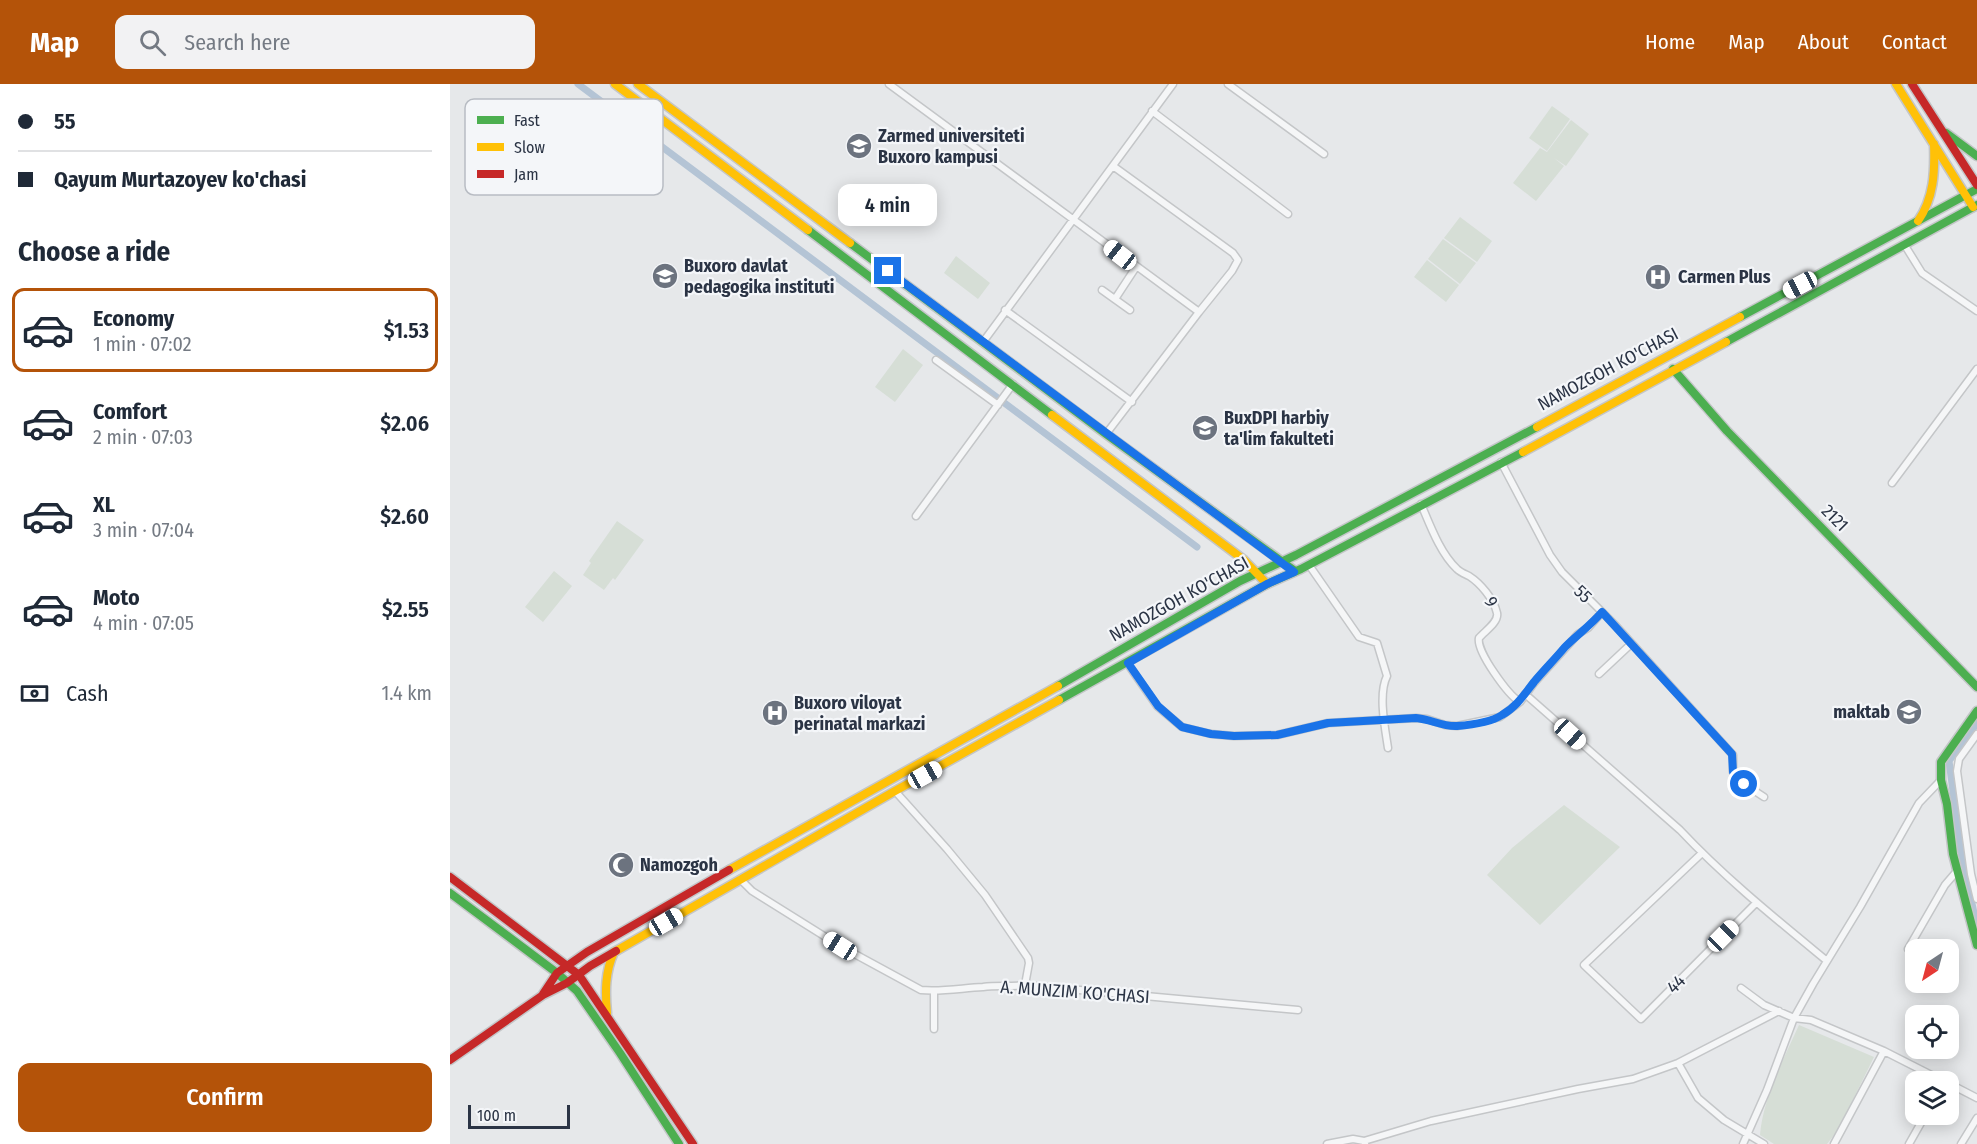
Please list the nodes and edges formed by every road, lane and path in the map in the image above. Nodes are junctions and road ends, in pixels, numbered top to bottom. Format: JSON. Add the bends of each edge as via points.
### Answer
{"nodes":[{"id":1,"x":615,"y":84,"type":"edge"},
{"id":2,"x":638,"y":84,"type":"edge"},
{"id":3,"x":889,"y":84,"type":"edge"},
{"id":4,"x":1173,"y":84,"type":"edge"},
{"id":5,"x":1228,"y":84,"type":"edge"},
{"id":6,"x":1896,"y":84,"type":"edge"},
{"id":7,"x":1912,"y":84,"type":"edge"},
{"id":8,"x":635,"y":99,"type":"edge"},
{"id":9,"x":658,"y":99,"type":"edge"},
{"id":10,"x":663,"y":103,"type":"edge"},
{"id":11,"x":1152,"y":111,"type":"junction"},
{"id":12,"x":663,"y":120,"type":"edge"},
{"id":13,"x":1943,"y":132,"type":"junction"},
{"id":14,"x":1934,"y":143,"type":"junction"},
{"id":15,"x":1324,"y":154,"type":"dead end"},
{"id":16,"x":1977,"y":156,"type":"edge"},
{"id":17,"x":1113,"y":166,"type":"junction"},
{"id":18,"x":1977,"y":187,"type":"edge"},
{"id":19,"x":1967,"y":195,"type":"junction"},
{"id":20,"x":1975,"y":206,"type":"edge"},
{"id":21,"x":1288,"y":214,"type":"dead end"},
{"id":22,"x":1073,"y":219,"type":"junction"},
{"id":23,"x":1916,"y":223,"type":"junction"},
{"id":24,"x":1904,"y":244,"type":"junction"},
{"id":25,"x":1136,"y":267,"type":"junction"},
{"id":26,"x":1102,"y":290,"type":"dead end"},
{"id":27,"x":1115,"y":299,"type":"junction"},
{"id":28,"x":1005,"y":310,"type":"junction"},
{"id":29,"x":1130,"y":310,"type":"dead end"},
{"id":30,"x":1199,"y":312,"type":"junction"},
{"id":31,"x":1977,"y":312,"type":"edge"},
{"id":32,"x":973,"y":335,"type":"junction"},
{"id":33,"x":983,"y":342,"type":"junction"},
{"id":34,"x":964,"y":347,"type":"junction"},
{"id":35,"x":936,"y":360,"type":"dead end"},
{"id":36,"x":1673,"y":369,"type":"junction"},
{"id":37,"x":1977,"y":369,"type":"edge"},
{"id":38,"x":1013,"y":384,"type":"junction"},
{"id":39,"x":1000,"y":401,"type":"junction"},
{"id":40,"x":1132,"y":402,"type":"junction"},
{"id":41,"x":1106,"y":434,"type":"junction"},
{"id":42,"x":1501,"y":462,"type":"junction"},
{"id":43,"x":1892,"y":483,"type":"dead end"},
{"id":44,"x":1421,"y":504,"type":"junction"},
{"id":45,"x":916,"y":516,"type":"dead end"},
{"id":46,"x":1282,"y":562,"type":"junction"},
{"id":47,"x":1309,"y":565,"type":"junction"},
{"id":48,"x":1294,"y":572,"type":"junction"},
{"id":49,"x":1256,"y":574,"type":"junction"},
{"id":50,"x":1267,"y":584,"type":"junction"},
{"id":51,"x":1602,"y":612,"type":"junction"},
{"id":52,"x":1631,"y":644,"type":"junction"},
{"id":53,"x":1128,"y":663,"type":"junction"},
{"id":54,"x":1599,"y":674,"type":"dead end"},
{"id":55,"x":1977,"y":687,"type":"edge"},
{"id":56,"x":1525,"y":694,"type":"junction"},
{"id":57,"x":1520,"y":702,"type":"junction"},
{"id":58,"x":1977,"y":711,"type":"edge"},
{"id":59,"x":1384,"y":719,"type":"junction"},
{"id":60,"x":1977,"y":734,"type":"edge"},
{"id":61,"x":1388,"y":748,"type":"dead end"},
{"id":62,"x":903,"y":771,"type":"junction"},
{"id":63,"x":1941,"y":780,"type":"junction"},
{"id":64,"x":905,"y":786,"type":"junction"},
{"id":65,"x":895,"y":791,"type":"junction"},
{"id":66,"x":1764,"y":797,"type":"dead end"},
{"id":67,"x":1702,"y":854,"type":"junction"},
{"id":68,"x":1957,"y":871,"type":"junction"},
{"id":69,"x":450,"y":877,"type":"edge"},
{"id":70,"x":740,"y":879,"type":"junction"},
{"id":71,"x":450,"y":893,"type":"edge"},
{"id":72,"x":1977,"y":899,"type":"edge"},
{"id":73,"x":1756,"y":903,"type":"junction"},
{"id":74,"x":1914,"y":939,"type":"edge"},
{"id":75,"x":1977,"y":945,"type":"edge"},
{"id":76,"x":614,"y":952,"type":"junction"},
{"id":77,"x":1827,"y":962,"type":"junction"},
{"id":78,"x":567,"y":965,"type":"junction"},
{"id":79,"x":557,"y":974,"type":"junction"},
{"id":80,"x":579,"y":975,"type":"junction"},
{"id":81,"x":567,"y":983,"type":"junction"},
{"id":82,"x":1025,"y":985,"type":"junction"},
{"id":83,"x":1741,"y":988,"type":"dead end"},
{"id":84,"x":934,"y":992,"type":"junction"},
{"id":85,"x":543,"y":995,"type":"junction"},
{"id":86,"x":1299,"y":1010,"type":"dead end"},
{"id":87,"x":1779,"y":1011,"type":"junction"},
{"id":88,"x":607,"y":1015,"type":"junction"},
{"id":89,"x":1794,"y":1018,"type":"junction"},
{"id":90,"x":934,"y":1029,"type":"dead end"},
{"id":91,"x":1884,"y":1051,"type":"junction"},
{"id":92,"x":450,"y":1060,"type":"edge"},
{"id":93,"x":1678,"y":1063,"type":"junction"},
{"id":94,"x":1925,"y":1071,"type":"edge"},
{"id":95,"x":1959,"y":1088,"type":"edge"},
{"id":96,"x":1977,"y":1098,"type":"edge"},
{"id":97,"x":1977,"y":1118,"type":"edge"},
{"id":98,"x":1920,"y":1125,"type":"edge"},
{"id":99,"x":1747,"y":1135,"type":"junction"},
{"id":100,"x":1365,"y":1142,"type":"edge"},
{"id":101,"x":679,"y":1144,"type":"edge"},
{"id":102,"x":693,"y":1144,"type":"edge"},
{"id":103,"x":1327,"y":1144,"type":"edge"},
{"id":104,"x":1743,"y":1144,"type":"edge"},
{"id":105,"x":1764,"y":1144,"type":"edge"},
{"id":106,"x":1834,"y":1144,"type":"edge"},
{"id":107,"x":1909,"y":1144,"type":"edge"},
{"id":108,"x":1961,"y":1144,"type":"edge"}],
"edges":[{"from":1,"to":8,"type":"main road"},
{"from":2,"to":9,"type":"main road"},
{"from":3,"to":22,"type":"street"},
{"from":4,"to":11,"type":"street"},
{"from":5,"to":15,"type":"street"},
{"from":6,"to":14,"type":"main road"},
{"from":7,"to":13,"type":"main road"},
{"from":10,"to":32,"type":"main road"},
{"from":11,"to":17,"type":"street"},
{"from":11,"to":21,"type":"street"},
{"from":12,"to":34,"type":"main road"},
{"from":13,"to":16,"type":"main road"},
{"from":13,"to":18,"type":"main road"},
{"from":14,"to":19,"type":"main road"},
{"from":14,"to":23,"type":"main road","via":[[1931,194]]},
{"from":17,"to":22,"type":"street"},
{"from":17,"to":30,"type":"street","via":[[1233,253],[1238,261]]},
{"from":18,"to":19,"type":"main road","name":"NAMOZGOH KO'CHASI"},
{"from":19,"to":20,"type":"main road"},
{"from":19,"to":23,"type":"main road","name":"NAMOZGOH KO'CHASI"},
{"from":20,"to":24,"type":"main road","name":"NAMOZGOH KO'CHASI"},
{"from":22,"to":25,"type":"street"},
{"from":22,"to":28,"type":"street"},
{"from":23,"to":46,"type":"main road","name":"NAMOZGOH KO'CHASI"},
{"from":24,"to":31,"type":"street","via":[[1922,273]]},
{"from":24,"to":36,"type":"main road","name":"NAMOZGOH KO'CHASI"},
{"from":25,"to":27,"type":"street"},
{"from":25,"to":30,"type":"street"},
{"from":26,"to":27,"type":"street"},
{"from":27,"to":29,"type":"street"},
{"from":28,"to":33,"type":"street"},
{"from":28,"to":40,"type":"street"},
{"from":30,"to":40,"type":"street"},
{"from":32,"to":33,"type":"main road"},
{"from":32,"to":34,"type":"main road"},
{"from":33,"to":41,"type":"main road"},
{"from":34,"to":38,"type":"main road"},
{"from":35,"to":39,"type":"street"},
{"from":36,"to":42,"type":"main road","name":"NAMOZGOH KO'CHASI"},
{"from":36,"to":55,"type":"main road","name":"2121","via":[[1727,431]]},
{"from":37,"to":43,"type":"street"},
{"from":38,"to":39,"type":"street"},
{"from":38,"to":49,"type":"main road","via":[[1244,560]]},
{"from":39,"to":45,"type":"street"},
{"from":40,"to":41,"type":"street"},
{"from":41,"to":46,"type":"main road"},
{"from":42,"to":44,"type":"main road","name":"NAMOZGOH KO'CHASI"},
{"from":42,"to":51,"type":"street","name":"55","via":[[1550,555],[1575,587]]},
{"from":44,"to":47,"type":"main road","name":"NAMOZGOH KO'CHASI"},
{"from":44,"to":57,"type":"street","name":"9","via":[[1451,562],[1471,577],[1493,603],[1497,620],[1479,638],[1479,645],[1497,676]]},
{"from":46,"to":48,"type":"main road"},
{"from":46,"to":49,"type":"main road","name":"NAMOZGOH KO'CHASI"},
{"from":47,"to":48,"type":"main road","name":"NAMOZGOH KO'CHASI"},
{"from":47,"to":59,"type":"street","via":[[1359,638],[1377,643],[1387,676]]},
{"from":48,"to":50,"type":"main road","name":"NAMOZGOH KO'CHASI"},
{"from":49,"to":50,"type":"main road"},
{"from":49,"to":62,"type":"main road","name":"NAMOZGOH KO'CHASI"},
{"from":50,"to":53,"type":"main road","name":"NAMOZGOH KO'CHASI"},
{"from":51,"to":52,"type":"street","name":"55"},
{"from":51,"to":56,"type":"street"},
{"from":52,"to":54,"type":"street"},
{"from":52,"to":66,"type":"street","name":"55","via":[[1732,754],[1733,772]]},
{"from":53,"to":59,"type":"street","via":[[1158,706],[1182,727],[1203,733],[1277,735],[1328,723]]},
{"from":53,"to":64,"type":"main road","name":"NAMOZGOH KO'CHASI"},
{"from":56,"to":57,"type":"street"},
{"from":56,"to":67,"type":"street","via":[[1680,830]]},
{"from":57,"to":59,"type":"street","via":[[1500,717],[1457,726],[1427,719]]},
{"from":58,"to":63,"type":"main road","via":[[1941,762]]},
{"from":59,"to":61,"type":"street"},
{"from":60,"to":72,"type":"street","via":[[1959,759],[1957,771]]},
{"from":62,"to":64,"type":"main road"},
{"from":62,"to":78,"type":"main road","name":"NAMOZGOH KO'CHASI"},
{"from":63,"to":68,"type":"main road"},
{"from":63,"to":77,"type":"street","via":[[1919,803]]},
{"from":64,"to":65,"type":"main road","name":"NAMOZGOH KO'CHASI"},
{"from":65,"to":70,"type":"main road","name":"NAMOZGOH KO'CHASI"},
{"from":65,"to":82,"type":"street","via":[[985,895],[1028,958]]},
{"from":67,"to":73,"type":"street"},
{"from":67,"to":73,"type":"street","name":"44","via":[[1584,965],[1641,1019]]},
{"from":68,"to":74,"type":"street"},
{"from":68,"to":75,"type":"main road"},
{"from":69,"to":78,"type":"main road"},
{"from":70,"to":76,"type":"main road","name":"NAMOZGOH KO'CHASI"},
{"from":70,"to":84,"type":"street","name":"A. MUNZIM KO'CHASI","via":[[752,891],[840,946],[921,990]]},
{"from":71,"to":79,"type":"main road"},
{"from":73,"to":77,"type":"street"},
{"from":76,"to":80,"type":"main road","name":"NAMOZGOH KO'CHASI"},
{"from":76,"to":88,"type":"main road","via":[[607,971]]},
{"from":77,"to":89,"type":"street"},
{"from":78,"to":79,"type":"main road","name":"NAMOZGOH KO'CHASI"},
{"from":78,"to":80,"type":"main road"},
{"from":79,"to":81,"type":"main road"},
{"from":79,"to":85,"type":"main road","name":"NAMOZGOH KO'CHASI"},
{"from":80,"to":81,"type":"main road","name":"NAMOZGOH KO'CHASI"},
{"from":80,"to":88,"type":"main road"},
{"from":81,"to":85,"type":"main road","name":"NAMOZGOH KO'CHASI"},
{"from":81,"to":101,"type":"main road","via":[[585,1002]]},
{"from":82,"to":84,"type":"street","name":"A. MUNZIM KO'CHASI"},
{"from":82,"to":86,"type":"street","name":"A. MUNZIM KO'CHASI"},
{"from":83,"to":87,"type":"street"},
{"from":84,"to":90,"type":"street"},
{"from":85,"to":92,"type":"main road","name":"NAMOZGOH KO'CHASI"},
{"from":87,"to":89,"type":"street"},
{"from":87,"to":93,"type":"street"},
{"from":88,"to":102,"type":"main road"},
{"from":89,"to":91,"type":"street","via":[[1811,1020]]},
{"from":89,"to":99,"type":"street"},
{"from":91,"to":94,"type":"street"},
{"from":91,"to":106,"type":"street"},
{"from":93,"to":99,"type":"street","via":[[1698,1098]]},
{"from":93,"to":100,"type":"street","via":[[1633,1079],[1431,1121]]},
{"from":95,"to":96,"type":"street"},
{"from":97,"to":108,"type":"street"},
{"from":98,"to":107,"type":"street"},
{"from":99,"to":104,"type":"street"},
{"from":99,"to":105,"type":"street"},
{"from":100,"to":103,"type":"street","via":[[1353,1139]]}]}
